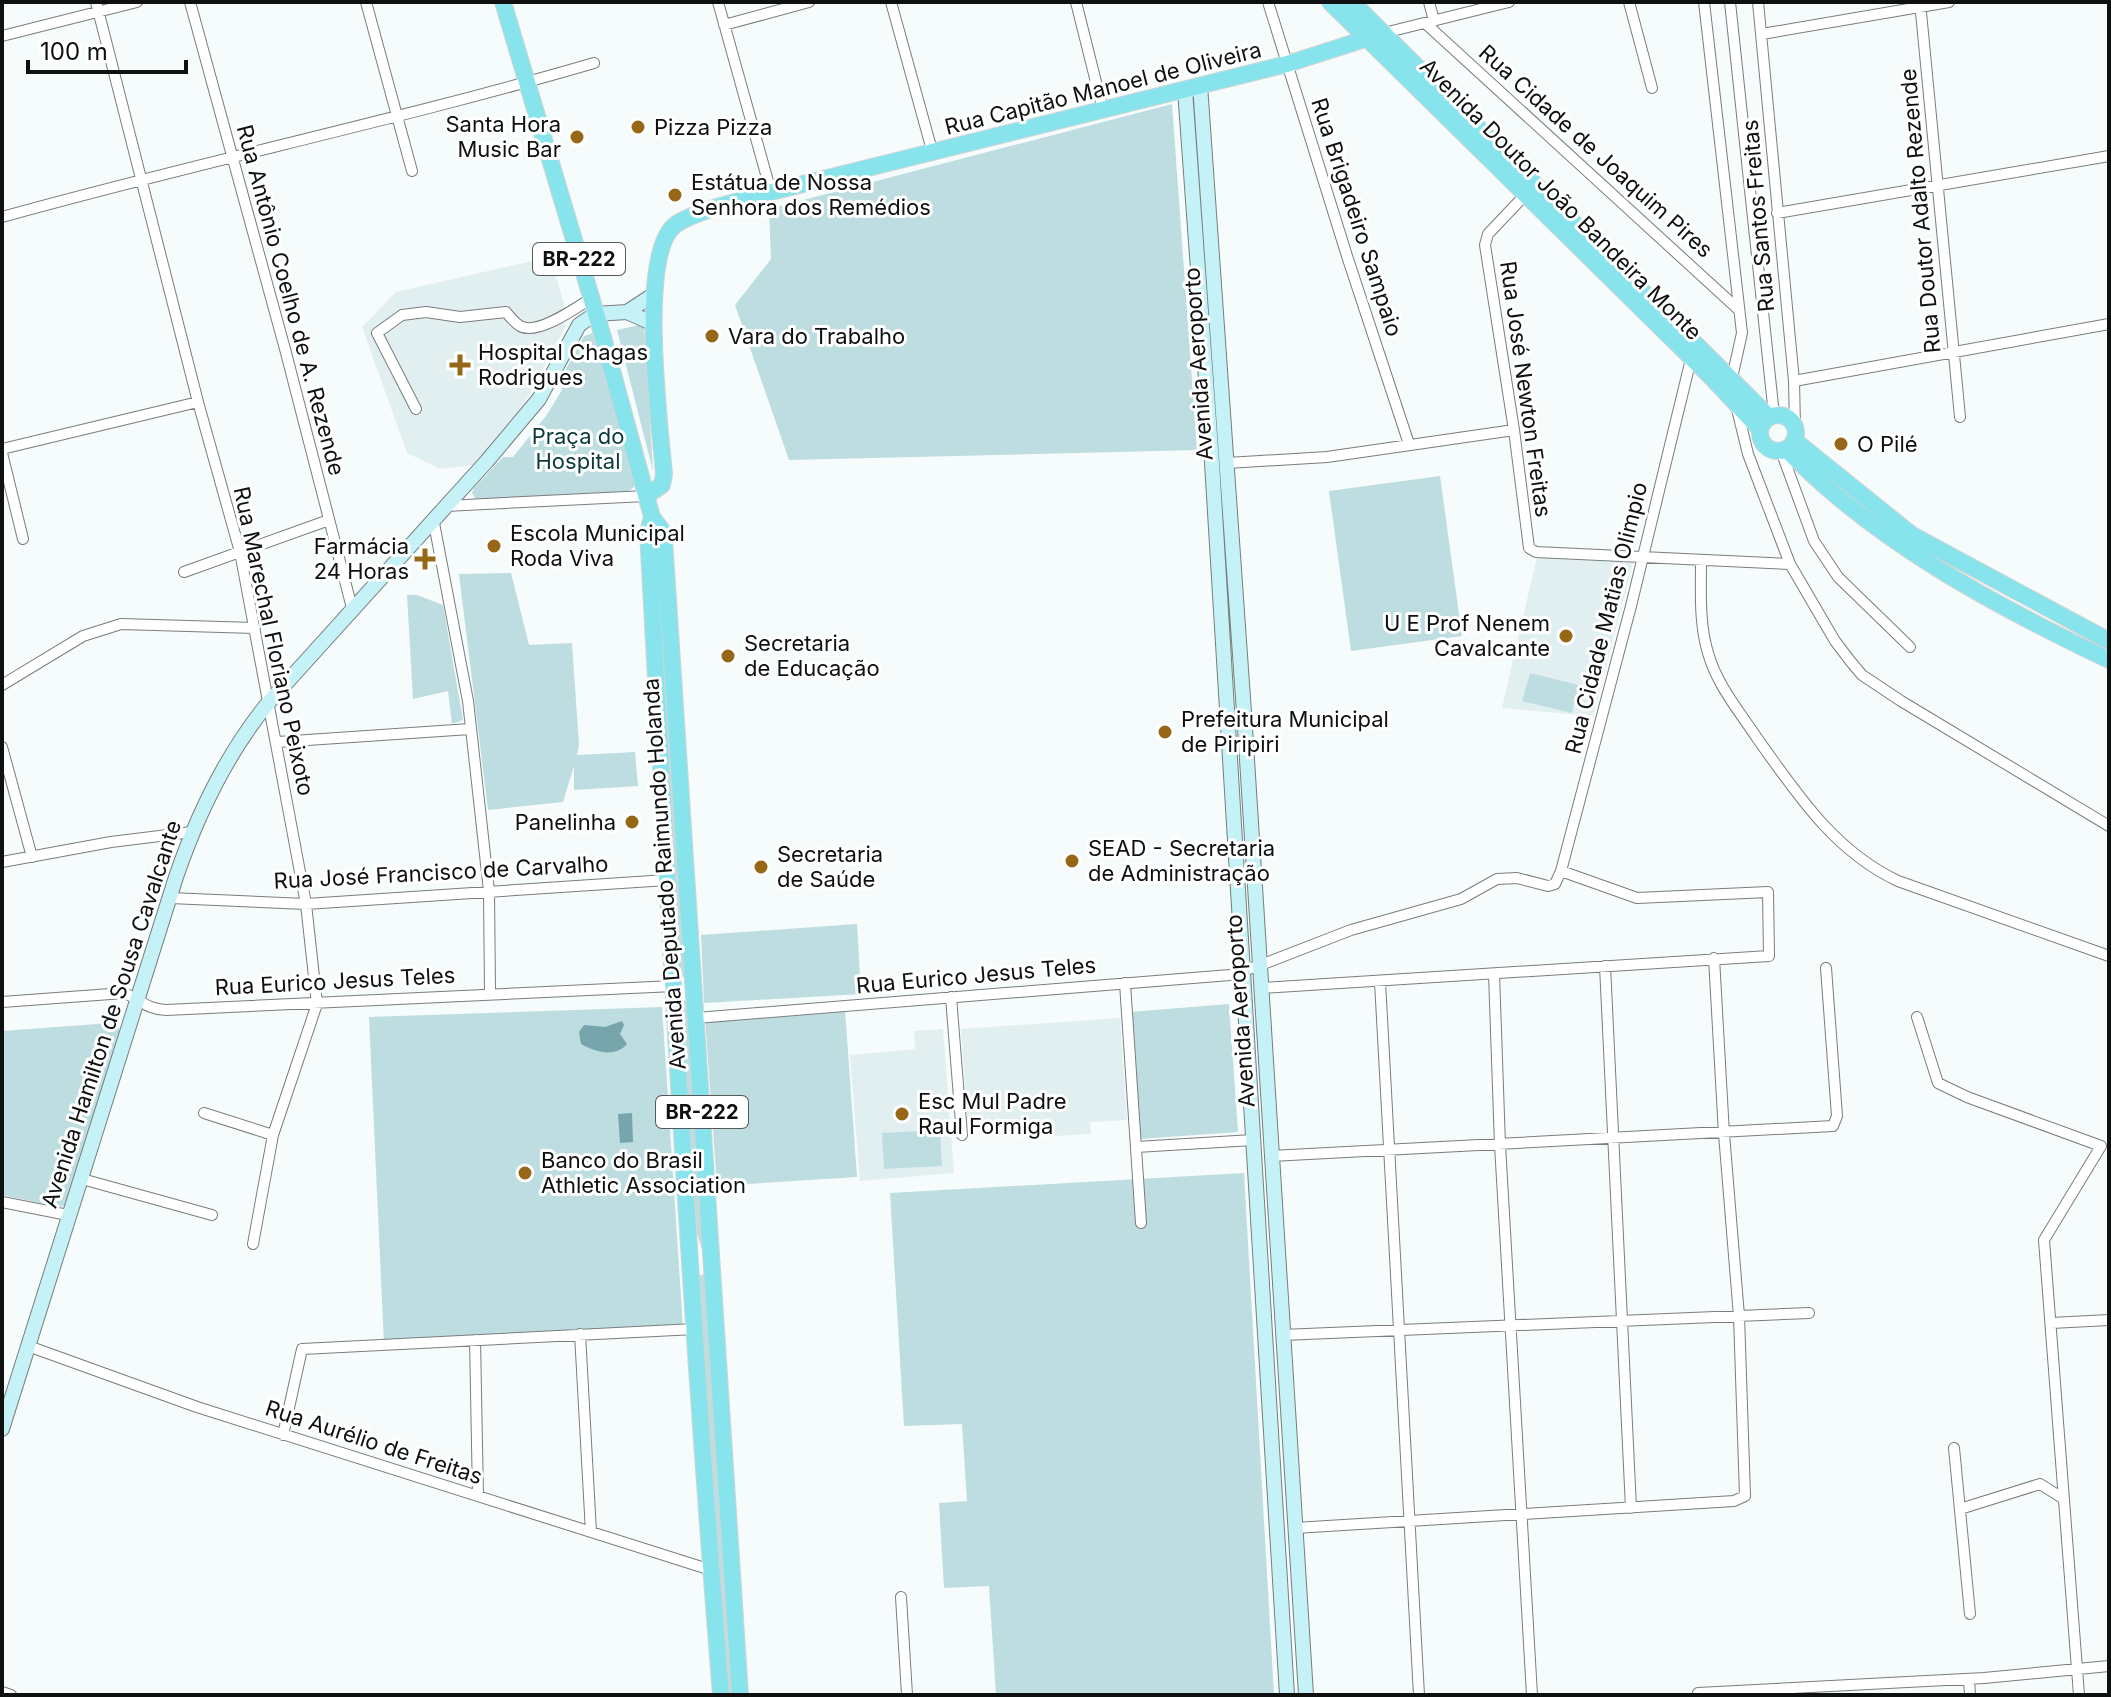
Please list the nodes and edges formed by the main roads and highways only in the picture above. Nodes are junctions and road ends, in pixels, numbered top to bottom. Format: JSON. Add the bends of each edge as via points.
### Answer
{"nodes":[{"id":1,"x":503,"y":2,"type":"edge"},
{"id":2,"x":1330,"y":2,"type":"edge"},
{"id":3,"x":1352,"y":2,"type":"edge"},
{"id":4,"x":1376,"y":36,"type":"junction"},
{"id":5,"x":1767,"y":421,"type":"junction"},
{"id":6,"x":1789,"y":442,"type":"junction"},
{"id":7,"x":646,"y":496,"type":"junction"},
{"id":8,"x":654,"y":526,"type":"junction"},
{"id":9,"x":2109,"y":641,"type":"edge"},
{"id":10,"x":2109,"y":660,"type":"edge"},
{"id":11,"x":690,"y":1259,"type":"junction"},
{"id":12,"x":711,"y":1260,"type":"junction"},
{"id":13,"x":721,"y":1695,"type":"edge"},
{"id":14,"x":740,"y":1695,"type":"edge"}],
"edges":[{"from":1,"to":7,"type":"main road","number":"BR-222"},
{"from":2,"to":4,"type":"main road","name":"Avenida Doutor João Bandeira Monte"},
{"from":3,"to":4,"type":"main road","name":"Avenida Doutor João Bandeira Monte"},
{"from":4,"to":5,"type":"main road","name":"Avenida Doutor João Bandeira Monte","via":[[1732,378]]},
{"from":4,"to":5,"type":"main road","name":"Avenida Doutor João Bandeira Monte","via":[[1525,195],[1691,359],[1735,402]]},
{"from":4,"to":7,"type":"main road","name":"Rua Capitão Manoel de Oliveira","via":[[1287,64],[771,192],[706,213],[662,246],[653,295],[664,479]]},
{"from":5,"to":6,"type":"main road","via":[[1784,416]]},
{"from":5,"to":6,"type":"main road","via":[[1763,444],[1771,450]]},
{"from":6,"to":9,"type":"main road","via":[[1912,535]]},
{"from":6,"to":10,"type":"main road","via":[[1817,479],[1894,541]]},
{"from":7,"to":8,"type":"main road","number":"BR-222"},
{"from":8,"to":11,"type":"main road","name":"Avenida Deputado Raimundo Holanda","number":"BR-222","via":[[667,880]]},
{"from":8,"to":12,"type":"main road","name":"Avenida Deputado Raimundo Holanda","number":"BR-222","via":[[666,565]]},
{"from":11,"to":12,"type":"main road"},
{"from":11,"to":13,"type":"main road","name":"Avenida Deputado Raimundo Holanda","number":"BR-222"},
{"from":12,"to":14,"type":"main road","name":"Avenida Deputado Raimundo Holanda","number":"BR-222"}]}
